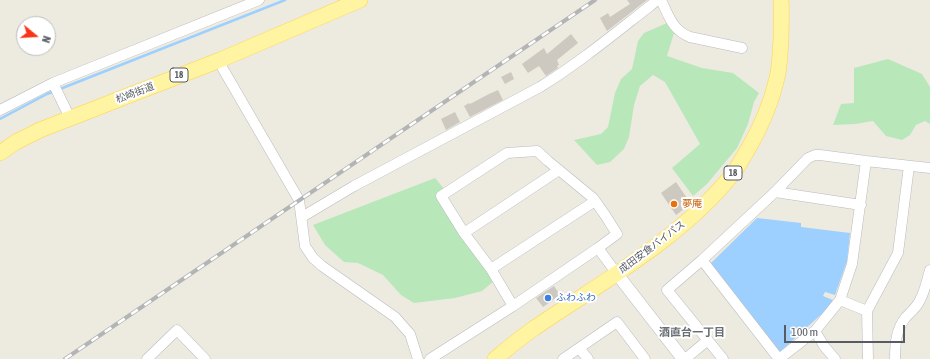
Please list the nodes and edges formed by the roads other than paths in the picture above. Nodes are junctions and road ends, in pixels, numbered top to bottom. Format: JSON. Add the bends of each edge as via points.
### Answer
{"nodes":[{"id":1,"x":259,"y":0,"type":"edge"},
{"id":2,"x":360,"y":0,"type":"edge"},
{"id":3,"x":657,"y":0,"type":"edge"},
{"id":4,"x":661,"y":0,"type":"edge"},
{"id":5,"x":780,"y":0,"type":"edge"},
{"id":6,"x":742,"y":48,"type":"dead end"},
{"id":7,"x":220,"y":60,"type":"junction"},
{"id":8,"x":54,"y":84,"type":"junction"},
{"id":9,"x":0,"y":110,"type":"edge"},
{"id":10,"x":70,"y":118,"type":"junction"},
{"id":11,"x":0,"y":153,"type":"edge"},
{"id":12,"x":866,"y":161,"type":"junction"},
{"id":13,"x":909,"y":166,"type":"junction"},
{"id":14,"x":930,"y":168,"type":"edge"},
{"id":15,"x":559,"y":170,"type":"junction"},
{"id":16,"x":775,"y":192,"type":"junction"},
{"id":17,"x":595,"y":201,"type":"junction"},
{"id":18,"x":861,"y":205,"type":"junction"},
{"id":19,"x":302,"y":217,"type":"junction"},
{"id":20,"x":464,"y":232,"type":"junction"},
{"id":21,"x":598,"y":248,"type":"junction"},
{"id":22,"x":702,"y":260,"type":"junction"},
{"id":23,"x":491,"y":269,"type":"junction"},
{"id":24,"x":930,"y":270,"type":"edge"},
{"id":25,"x":617,"y":274,"type":"junction"},
{"id":26,"x":840,"y":300,"type":"junction"},
{"id":27,"x":513,"y":306,"type":"junction"},
{"id":28,"x":867,"y":311,"type":"junction"},
{"id":29,"x":814,"y":331,"type":"junction"},
{"id":30,"x":708,"y":340,"type":"junction"},
{"id":31,"x":579,"y":348,"type":"junction"},
{"id":32,"x":148,"y":359,"type":"edge"},
{"id":33,"x":205,"y":359,"type":"edge"},
{"id":34,"x":418,"y":359,"type":"edge"},
{"id":35,"x":430,"y":359,"type":"edge"},
{"id":36,"x":495,"y":359,"type":"edge"},
{"id":37,"x":562,"y":359,"type":"edge"},
{"id":38,"x":588,"y":359,"type":"edge"},
{"id":39,"x":645,"y":359,"type":"edge"},
{"id":40,"x":684,"y":359,"type":"edge"},
{"id":41,"x":723,"y":359,"type":"edge"},
{"id":42,"x":779,"y":359,"type":"edge"},
{"id":43,"x":835,"y":359,"type":"edge"},
{"id":44,"x":868,"y":359,"type":"edge"},
{"id":45,"x":895,"y":359,"type":"edge"}],
"edges":[{"from":1,"to":8,"type":"street"},
{"from":2,"to":7,"type":"main road","name":"松崎街道","number":"18"},
{"from":3,"to":19,"type":"street","via":[[555,78]]},
{"from":4,"to":6,"type":"street","via":[[674,26],[682,34]]},
{"from":5,"to":25,"type":"main road","name":"成田安食バイパス","number":"18","via":[[782,9],[777,78],[756,135],[731,176],[706,203],[677,230]]},
{"from":7,"to":10,"type":"main road","name":"松崎街道","number":"18"},
{"from":7,"to":19,"type":"street","via":[[299,200]]},
{"from":8,"to":9,"type":"street"},
{"from":8,"to":10,"type":"street"},
{"from":10,"to":11,"type":"main road","name":"松崎街道","number":"18","via":[[40,130]]},
{"from":12,"to":13,"type":"street"},
{"from":12,"to":16,"type":"street","via":[[810,156]]},
{"from":12,"to":18,"type":"street"},
{"from":13,"to":14,"type":"street"},
{"from":13,"to":28,"type":"street","via":[[898,253]]},
{"from":15,"to":17,"type":"street"},
{"from":15,"to":20,"type":"street"},
{"from":15,"to":20,"type":"street","via":[[538,151],[508,153],[441,196]]},
{"from":16,"to":18,"type":"street"},
{"from":16,"to":22,"type":"street"},
{"from":17,"to":21,"type":"street","via":[[617,234]]},
{"from":17,"to":23,"type":"street"},
{"from":18,"to":26,"type":"street","via":[[852,264]]},
{"from":19,"to":34,"type":"street","via":[[305,246],[312,258],[396,317],[410,334]]},
{"from":20,"to":23,"type":"street"},
{"from":21,"to":25,"type":"street"},
{"from":21,"to":27,"type":"street"},
{"from":22,"to":30,"type":"street","via":[[667,290]]},
{"from":22,"to":42,"type":"street"},
{"from":23,"to":27,"type":"street"},
{"from":24,"to":45,"type":"street","via":[[920,300],[899,330]]},
{"from":25,"to":36,"type":"main road","name":"成田安食バイパス","number":"18","via":[[531,330]]},
{"from":25,"to":40,"type":"street"},
{"from":26,"to":28,"type":"street"},
{"from":26,"to":29,"type":"street"},
{"from":27,"to":35,"type":"street"},
{"from":28,"to":44,"type":"street"},
{"from":29,"to":42,"type":"street"},
{"from":29,"to":43,"type":"street"},
{"from":30,"to":40,"type":"street"},
{"from":30,"to":41,"type":"street"},
{"from":31,"to":37,"type":"street"},
{"from":31,"to":38,"type":"street"},
{"from":31,"to":39,"type":"street","via":[[617,322]]},
{"from":32,"to":33,"type":"street","via":[[177,330]]}]}
